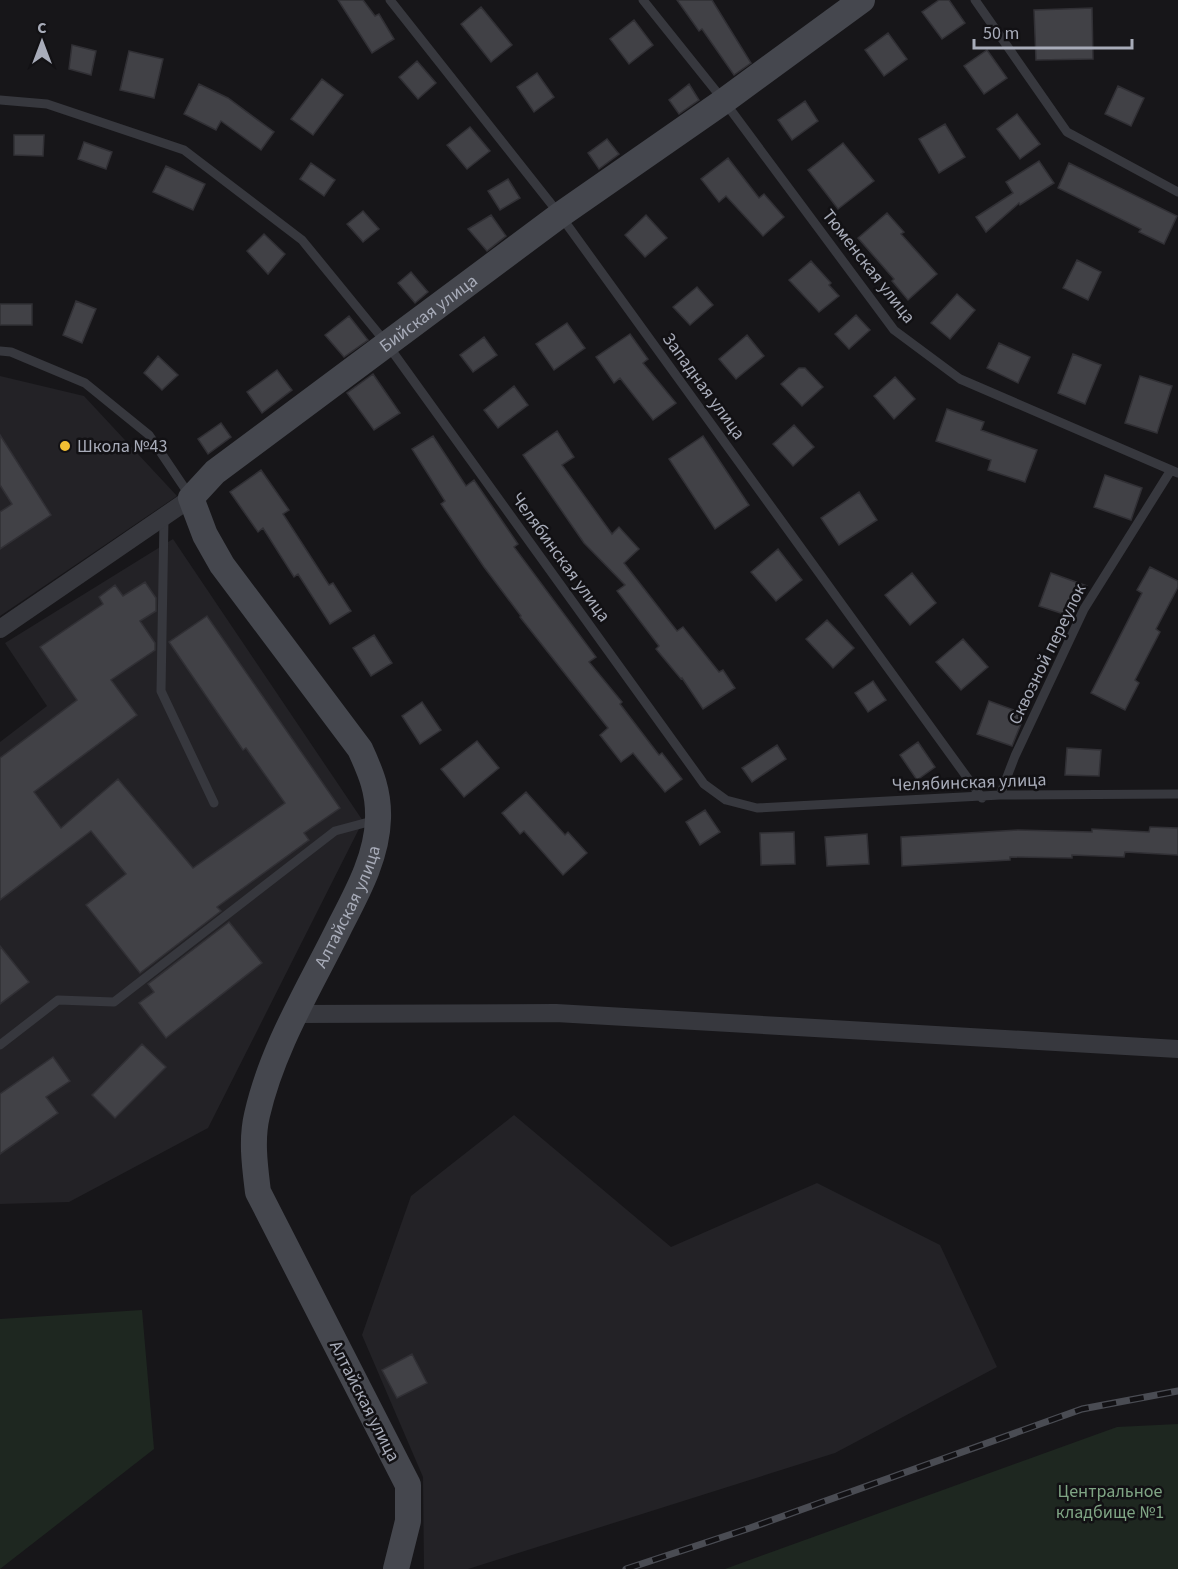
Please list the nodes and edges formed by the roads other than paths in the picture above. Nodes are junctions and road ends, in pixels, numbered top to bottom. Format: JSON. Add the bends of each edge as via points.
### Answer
{"nodes":[{"id":1,"x":390,"y":0,"type":"edge"},
{"id":2,"x":643,"y":0,"type":"edge"},
{"id":3,"x":862,"y":0,"type":"edge"},
{"id":4,"x":975,"y":0,"type":"edge"},
{"id":5,"x":0,"y":100,"type":"edge"},
{"id":6,"x":724,"y":101,"type":"junction"},
{"id":7,"x":1178,"y":192,"type":"edge"},
{"id":8,"x":560,"y":215,"type":"junction"},
{"id":9,"x":387,"y":344,"type":"junction"},
{"id":10,"x":0,"y":351,"type":"edge"},
{"id":11,"x":1174,"y":472,"type":"edge"},
{"id":12,"x":191,"y":498,"type":"junction"},
{"id":13,"x":164,"y":519,"type":"junction"},
{"id":14,"x":0,"y":628,"type":"edge"},
{"id":15,"x":1178,"y":794,"type":"edge"},
{"id":16,"x":1000,"y":795,"type":"junction"},
{"id":17,"x":982,"y":798,"type":"junction"},
{"id":18,"x":214,"y":803,"type":"dead end"},
{"id":19,"x":378,"y":819,"type":"junction"},
{"id":20,"x":296,"y":1014,"type":"junction"},
{"id":21,"x":0,"y":1046,"type":"edge"},
{"id":22,"x":1178,"y":1049,"type":"edge"},
{"id":23,"x":396,"y":1569,"type":"edge"}],
"edges":[{"from":1,"to":8,"type":"lane","name":"Западная улица"},
{"from":2,"to":6,"type":"lane","name":"Тюменская улица"},
{"from":3,"to":6,"type":"street","name":"Бийская улица"},
{"from":4,"to":7,"type":"lane","via":[[1067,132]]},
{"from":5,"to":9,"type":"lane","name":"Челябинская улица","via":[[47,104],[184,150],[302,240]]},
{"from":6,"to":8,"type":"street","name":"Бийская улица"},
{"from":6,"to":11,"type":"lane","name":"Тюменская улица","via":[[894,330],[960,379]]},
{"from":8,"to":9,"type":"street","name":"Бийская улица"},
{"from":8,"to":17,"type":"lane","name":"Западная улица"},
{"from":9,"to":12,"type":"street","name":"Бийская улица","via":[[215,472]]},
{"from":9,"to":17,"type":"lane","name":"Челябинская улица","via":[[698,774],[726,800],[756,808]]},
{"from":10,"to":12,"type":"lane","name":"Алтайская улица","via":[[85,383],[149,435]]},
{"from":11,"to":16,"type":"lane","name":"Сквозной переулок","via":[[1084,609]]},
{"from":12,"to":13,"type":"street","name":"Бийская улица"},
{"from":12,"to":19,"type":"street","name":"Алтайская улица","via":[[222,565],[360,749],[375,783]]},
{"from":13,"to":14,"type":"street","name":"Бийская улица"},
{"from":13,"to":18,"type":"lane","via":[[161,691]]},
{"from":15,"to":16,"type":"lane","name":"Челябинская улица"},
{"from":16,"to":17,"type":"lane","name":"Челябинская улица"},
{"from":19,"to":20,"type":"street","name":"Алтайская улица","via":[[374,848],[360,886]]},
{"from":19,"to":21,"type":"lane","via":[[335,831],[114,1002],[58,1000]]},
{"from":20,"to":22,"type":"street","via":[[556,1013]]},
{"from":20,"to":23,"type":"street","name":"Алтайская улица","via":[[268,1076],[256,1117],[254,1155],[258,1192],[408,1485],[408,1521]]}]}
